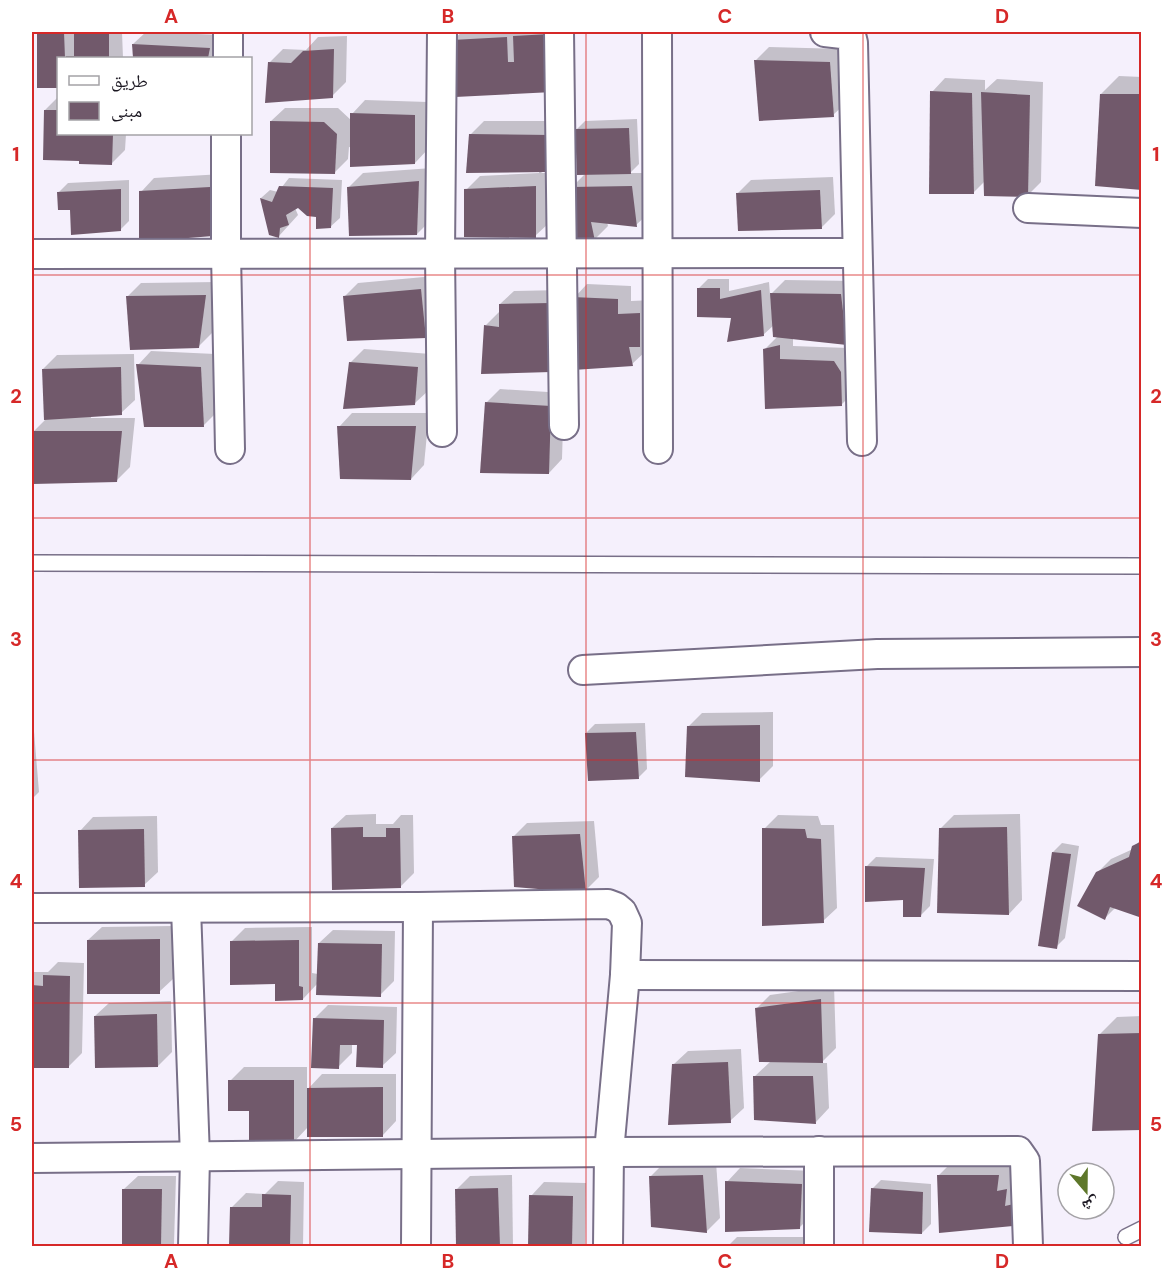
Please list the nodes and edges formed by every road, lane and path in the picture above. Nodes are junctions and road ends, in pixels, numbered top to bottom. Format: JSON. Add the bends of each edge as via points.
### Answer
{"nodes":[{"id":1,"x":228,"y":32,"type":"edge"},
{"id":2,"x":442,"y":32,"type":"edge"},
{"id":3,"x":559,"y":32,"type":"edge"},
{"id":4,"x":657,"y":32,"type":"edge"},
{"id":5,"x":825,"y":32,"type":"edge"},
{"id":6,"x":228,"y":57,"type":"edge"},
{"id":7,"x":226,"y":135,"type":"edge"},
{"id":8,"x":1028,"y":208,"type":"dead end"},
{"id":9,"x":1142,"y":213,"type":"edge"},
{"id":10,"x":440,"y":253,"type":"junction"},
{"id":11,"x":561,"y":253,"type":"junction"},
{"id":12,"x":656,"y":253,"type":"junction"},
{"id":13,"x":857,"y":253,"type":"junction"},
{"id":14,"x":32,"y":254,"type":"edge"},
{"id":15,"x":226,"y":254,"type":"junction"},
{"id":16,"x":564,"y":425,"type":"dead end"},
{"id":17,"x":442,"y":432,"type":"dead end"},
{"id":18,"x":862,"y":441,"type":"dead end"},
{"id":19,"x":230,"y":449,"type":"dead end"},
{"id":20,"x":658,"y":449,"type":"dead end"},
{"id":21,"x":32,"y":563,"type":"edge"},
{"id":22,"x":1142,"y":566,"type":"edge"},
{"id":23,"x":1142,"y":652,"type":"edge"},
{"id":24,"x":583,"y":670,"type":"dead end"},
{"id":25,"x":418,"y":907,"type":"junction"},
{"id":26,"x":32,"y":908,"type":"edge"},
{"id":27,"x":186,"y":908,"type":"junction"},
{"id":28,"x":625,"y":975,"type":"junction"},
{"id":29,"x":1142,"y":976,"type":"edge"},
{"id":30,"x":819,"y":1151,"type":"junction"},
{"id":31,"x":609,"y":1152,"type":"junction"},
{"id":32,"x":416,"y":1154,"type":"junction"},
{"id":33,"x":195,"y":1157,"type":"junction"},
{"id":34,"x":32,"y":1158,"type":"edge"},
{"id":35,"x":1142,"y":1229,"type":"edge"},
{"id":36,"x":1126,"y":1237,"type":"dead end"},
{"id":37,"x":193,"y":1246,"type":"edge"},
{"id":38,"x":416,"y":1246,"type":"edge"},
{"id":39,"x":608,"y":1246,"type":"edge"},
{"id":40,"x":819,"y":1246,"type":"edge"},
{"id":41,"x":1028,"y":1246,"type":"edge"}],
"edges":[{"from":1,"to":6,"type":"street"},
{"from":2,"to":10,"type":"street"},
{"from":3,"to":11,"type":"street"},
{"from":4,"to":12,"type":"street"},
{"from":5,"to":13,"type":"street","via":[[851,35],[853,43]]},
{"from":7,"to":15,"type":"street"},
{"from":8,"to":9,"type":"street"},
{"from":10,"to":11,"type":"street"},
{"from":10,"to":15,"type":"street"},
{"from":10,"to":17,"type":"street"},
{"from":11,"to":12,"type":"street"},
{"from":11,"to":16,"type":"street"},
{"from":12,"to":13,"type":"street"},
{"from":12,"to":20,"type":"street"},
{"from":13,"to":18,"type":"street"},
{"from":14,"to":15,"type":"street"},
{"from":15,"to":19,"type":"street"},
{"from":21,"to":22,"type":"lane"},
{"from":23,"to":24,"type":"street","via":[[877,654]]},
{"from":25,"to":27,"type":"street"},
{"from":25,"to":28,"type":"street","via":[[608,904],[622,912],[627,922]]},
{"from":25,"to":32,"type":"street"},
{"from":26,"to":27,"type":"street"},
{"from":27,"to":33,"type":"street"},
{"from":28,"to":29,"type":"street"},
{"from":28,"to":31,"type":"street"},
{"from":30,"to":31,"type":"street"},
{"from":30,"to":40,"type":"street"},
{"from":30,"to":41,"type":"street","via":[[1018,1151],[1025,1161]]},
{"from":31,"to":32,"type":"street"},
{"from":31,"to":39,"type":"street"},
{"from":32,"to":33,"type":"street"},
{"from":32,"to":38,"type":"street"},
{"from":33,"to":34,"type":"street"},
{"from":33,"to":37,"type":"street"},
{"from":35,"to":36,"type":"lane"}]}
